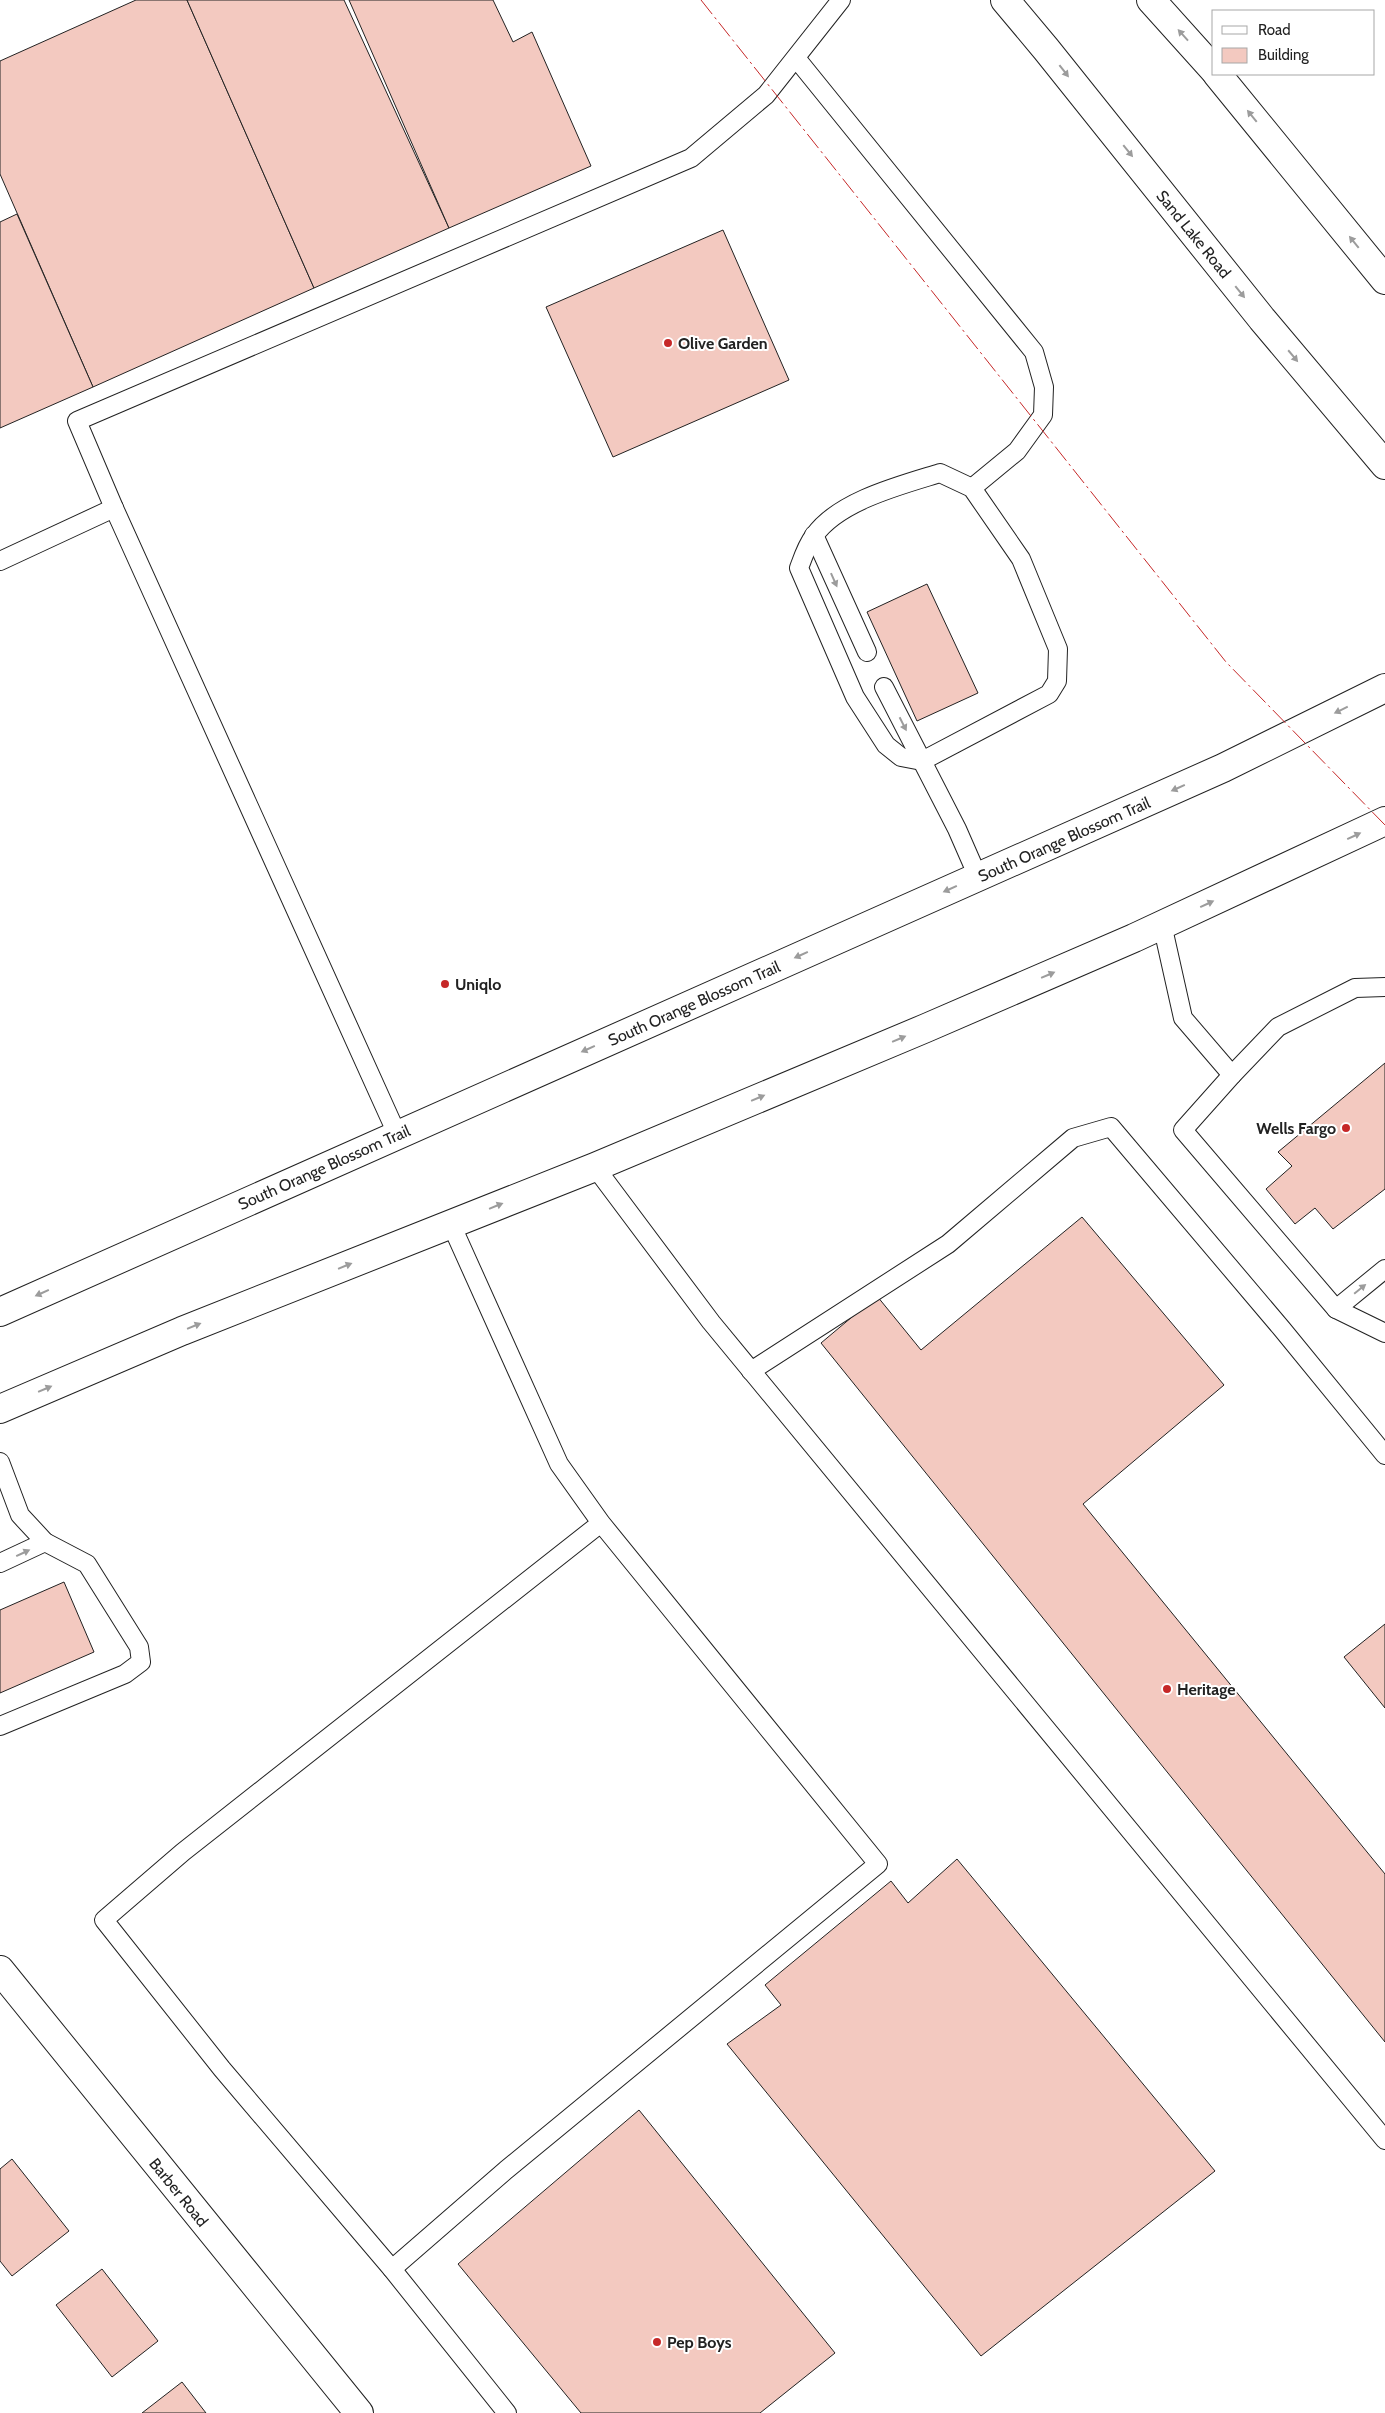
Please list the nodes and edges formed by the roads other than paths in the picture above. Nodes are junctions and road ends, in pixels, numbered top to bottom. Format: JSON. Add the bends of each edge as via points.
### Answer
{"nodes":[{"id":1,"x":841,"y":0,"type":"edge"},
{"id":2,"x":1005,"y":0,"type":"edge"},
{"id":3,"x":1151,"y":0,"type":"edge"},
{"id":4,"x":796,"y":58,"type":"junction"},
{"id":5,"x":1212,"y":68,"type":"edge"},
{"id":6,"x":1218,"y":75,"type":"edge"},
{"id":7,"x":1385,"y":280,"type":"edge"},
{"id":8,"x":1385,"y":465,"type":"edge"},
{"id":9,"x":972,"y":488,"type":"junction"},
{"id":10,"x":114,"y":508,"type":"junction"},
{"id":11,"x":814,"y":536,"type":"junction"},
{"id":12,"x":0,"y":561,"type":"edge"},
{"id":13,"x":867,"y":652,"type":"dead end"},
{"id":14,"x":884,"y":687,"type":"dead end"},
{"id":15,"x":1385,"y":688,"type":"edge"},
{"id":16,"x":922,"y":761,"type":"junction"},
{"id":17,"x":1385,"y":821,"type":"edge"},
{"id":18,"x":978,"y":877,"type":"junction"},
{"id":19,"x":1162,"y":924,"type":"junction"},
{"id":20,"x":1385,"y":987,"type":"edge"},
{"id":21,"x":1232,"y":1075,"type":"junction"},
{"id":22,"x":398,"y":1134,"type":"junction"},
{"id":23,"x":595,"y":1167,"type":"junction"},
{"id":24,"x":451,"y":1224,"type":"junction"},
{"id":25,"x":1385,"y":1269,"type":"edge"},
{"id":26,"x":1336,"y":1309,"type":"junction"},
{"id":27,"x":0,"y":1312,"type":"edge"},
{"id":28,"x":1385,"y":1333,"type":"edge"},
{"id":29,"x":751,"y":1371,"type":"junction"},
{"id":30,"x":0,"y":1409,"type":"edge"},
{"id":31,"x":1385,"y":1455,"type":"edge"},
{"id":32,"x":0,"y":1462,"type":"edge"},
{"id":33,"x":601,"y":1523,"type":"junction"},
{"id":34,"x":46,"y":1542,"type":"junction"},
{"id":35,"x":0,"y":1563,"type":"edge"},
{"id":36,"x":0,"y":1726,"type":"edge"},
{"id":37,"x":0,"y":1970,"type":"edge"},
{"id":38,"x":1385,"y":2140,"type":"edge"},
{"id":39,"x":392,"y":2269,"type":"junction"},
{"id":40,"x":359,"y":2413,"type":"edge"},
{"id":41,"x":508,"y":2413,"type":"edge"}],
"edges":[{"from":1,"to":4,"type":"lane"},
{"from":2,"to":8,"type":"main road","name":"Sand Lake Road","one_way":true,"via":[[1262,319]]},
{"from":5,"to":3,"type":"main road","one_way":true},
{"from":4,"to":9,"type":"lane","via":[[1034,352],[1044,387],[1043,415],[1017,451]]},
{"from":4,"to":10,"type":"lane","via":[[766,95],[691,158],[77,421]]},
{"from":7,"to":6,"type":"main road","one_way":true},
{"from":9,"to":11,"type":"lane","via":[[940,473],[892,488],[843,509]]},
{"from":9,"to":16,"type":"lane","via":[[1021,560],[1058,649],[1057,681],[1050,694]]},
{"from":10,"to":12,"type":"lane"},
{"from":10,"to":22,"type":"lane"},
{"from":11,"to":13,"type":"lane","one_way":true},
{"from":11,"to":16,"type":"lane","via":[[799,568],[855,698],[886,746],[901,757]]},
{"from":14,"to":16,"type":"lane","one_way":true},
{"from":15,"to":18,"type":"main road","name":"South Orange Blossom Trail","one_way":true,"via":[[1223,768]]},
{"from":16,"to":18,"type":"lane"},
{"from":19,"to":17,"type":"main road","one_way":true},
{"from":18,"to":22,"type":"main road","name":"South Orange Blossom Trail","one_way":true},
{"from":19,"to":21,"type":"lane","via":[[1183,1018]]},
{"from":23,"to":19,"type":"main road","one_way":true,"via":[[926,1028]]},
{"from":20,"to":21,"type":"lane","via":[[1355,988],[1278,1027]]},
{"from":21,"to":26,"type":"lane","via":[[1183,1130]]},
{"from":22,"to":27,"type":"main road","name":"South Orange Blossom Trail","one_way":true},
{"from":24,"to":23,"type":"main road","one_way":true},
{"from":23,"to":29,"type":"lane"},
{"from":30,"to":24,"type":"main road","one_way":true,"via":[[182,1331]]},
{"from":24,"to":33,"type":"lane","via":[[559,1464]]},
{"from":26,"to":25,"type":"lane","one_way":true},
{"from":26,"to":28,"type":"lane"},
{"from":29,"to":31,"type":"lane","via":[[948,1244],[1073,1138],[1111,1127]]},
{"from":29,"to":38,"type":"lane"},
{"from":32,"to":34,"type":"lane","via":[[20,1515]]},
{"from":33,"to":39,"type":"lane","via":[[878,1864],[513,2164]]},
{"from":33,"to":39,"type":"lane","via":[[183,1852],[104,1920],[222,2069]]},
{"from":35,"to":34,"type":"lane","one_way":true},
{"from":34,"to":36,"type":"lane","via":[[86,1564],[139,1647],[141,1662],[125,1674]]},
{"from":37,"to":40,"type":"main road","name":"Barber Road"},
{"from":39,"to":41,"type":"lane"}]}
